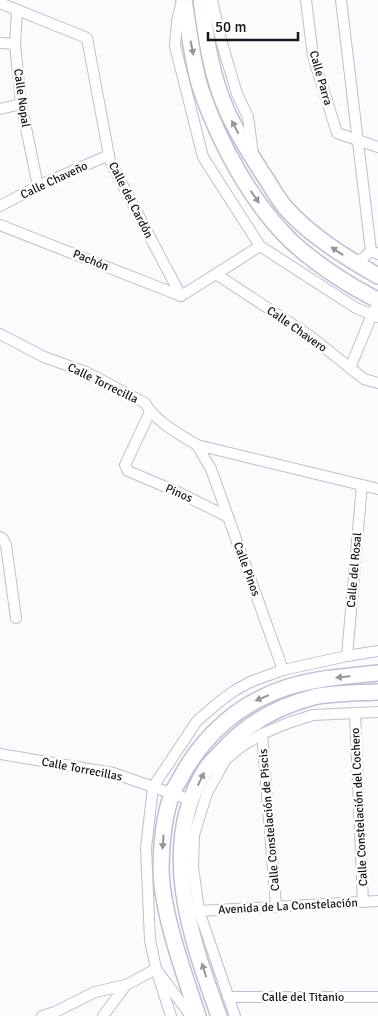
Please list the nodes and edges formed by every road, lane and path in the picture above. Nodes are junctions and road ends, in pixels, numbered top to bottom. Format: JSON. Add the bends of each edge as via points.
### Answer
{"nodes":[{"id":1,"x":184,"y":0,"type":"edge"},
{"id":2,"x":201,"y":0,"type":"edge"},
{"id":3,"x":212,"y":0,"type":"edge"},
{"id":4,"x":306,"y":0,"type":"edge"},
{"id":5,"x":341,"y":0,"type":"edge"},
{"id":6,"x":0,"y":3,"type":"edge"},
{"id":7,"x":17,"y":10,"type":"junction"},
{"id":8,"x":0,"y":44,"type":"edge"},
{"id":9,"x":15,"y":44,"type":"junction"},
{"id":10,"x":21,"y":104,"type":"junction"},
{"id":11,"x":0,"y":109,"type":"edge"},
{"id":12,"x":357,"y":140,"type":"junction"},
{"id":13,"x":378,"y":148,"type":"edge"},
{"id":14,"x":109,"y":155,"type":"junction"},
{"id":15,"x":253,"y":160,"type":"junction"},
{"id":16,"x":38,"y":186,"type":"junction"},
{"id":17,"x":0,"y":206,"type":"edge"},
{"id":18,"x":0,"y":224,"type":"edge"},
{"id":19,"x":260,"y":246,"type":"junction"},
{"id":20,"x":375,"y":252,"type":"edge"},
{"id":21,"x":356,"y":264,"type":"junction"},
{"id":22,"x":216,"y":274,"type":"junction"},
{"id":23,"x":378,"y":276,"type":"edge"},
{"id":24,"x":181,"y":296,"type":"junction"},
{"id":25,"x":378,"y":299,"type":"edge"},
{"id":26,"x":375,"y":316,"type":"edge"},
{"id":27,"x":0,"y":334,"type":"edge"},
{"id":28,"x":350,"y":368,"type":"junction"},
{"id":29,"x":378,"y":383,"type":"edge"},
{"id":30,"x":150,"y":412,"type":"junction"},
{"id":31,"x":197,"y":445,"type":"junction"},
{"id":32,"x":211,"y":469,"type":"joint"},
{"id":33,"x":362,"y":485,"type":"junction"},
{"id":34,"x":378,"y":489,"type":"edge"},
{"id":35,"x":228,"y":517,"type":"junction"},
{"id":36,"x":0,"y":538,"type":"edge"},
{"id":37,"x":16,"y":618,"type":"dead end"},
{"id":38,"x":378,"y":651,"type":"edge"},
{"id":39,"x":347,"y":656,"type":"junction"},
{"id":40,"x":283,"y":670,"type":"junction"},
{"id":41,"x":378,"y":674,"type":"edge"},
{"id":42,"x":378,"y":692,"type":"edge"},
{"id":43,"x":378,"y":712,"type":"edge"},
{"id":44,"x":355,"y":713,"type":"junction"},
{"id":45,"x":262,"y":734,"type":"junction"},
{"id":46,"x":0,"y":754,"type":"edge"},
{"id":47,"x":152,"y":787,"type":"junction"},
{"id":48,"x":172,"y":794,"type":"junction"},
{"id":49,"x":190,"y":800,"type":"junction"},
{"id":50,"x":378,"y":901,"type":"edge"},
{"id":51,"x":363,"y":902,"type":"junction"},
{"id":52,"x":276,"y":906,"type":"junction"},
{"id":53,"x":199,"y":911,"type":"junction"},
{"id":54,"x":156,"y":969,"type":"junction"},
{"id":55,"x":126,"y":985,"type":"junction"},
{"id":56,"x":228,"y":997,"type":"junction"},
{"id":57,"x":378,"y":997,"type":"edge"},
{"id":58,"x":42,"y":1016,"type":"edge"},
{"id":59,"x":103,"y":1016,"type":"edge"},
{"id":60,"x":170,"y":1016,"type":"edge"},
{"id":61,"x":191,"y":1016,"type":"edge"},
{"id":62,"x":198,"y":1016,"type":"edge"},
{"id":63,"x":219,"y":1016,"type":"edge"},
{"id":64,"x":235,"y":1016,"type":"edge"}],
"edges":[{"from":1,"to":19,"type":"street","via":[[177,22],[175,46],[203,157]]},
{"from":1,"to":25,"type":"main road","one_way":true,"via":[[200,89],[217,129],[251,191],[291,241],[340,279]]},
{"from":15,"to":2,"type":"main road","one_way":true,"via":[[226,110],[214,77]]},
{"from":3,"to":15,"type":"street","via":[[221,40],[248,117]]},
{"from":4,"to":12,"type":"street","name":"Calle Parra","via":[[313,56],[337,133]]},
{"from":5,"to":12,"type":"street","name":"Calle Parra"},
{"from":6,"to":7,"type":"street"},
{"from":7,"to":9,"type":"street","name":"Calle Nopal"},
{"from":7,"to":14,"type":"street","name":"Calle del Cardón","via":[[87,38]]},
{"from":8,"to":9,"type":"street"},
{"from":9,"to":10,"type":"street","name":"Calle Nopal"},
{"from":10,"to":11,"type":"street"},
{"from":10,"to":16,"type":"street","name":"Calle Nopal"},
{"from":12,"to":13,"type":"street","name":"Calle Parra"},
{"from":12,"to":20,"type":"street","name":"Calle Parra"},
{"from":14,"to":16,"type":"street","name":"Calle Chaveño"},
{"from":14,"to":24,"type":"street","name":"Calle del Cardón"},
{"from":21,"to":15,"type":"main road","one_way":true,"via":[[324,242],[284,206]]},
{"from":16,"to":17,"type":"street","name":"Calle Chaveño"},
{"from":18,"to":24,"type":"street","name":"Pachón"},
{"from":19,"to":22,"type":"street"},
{"from":19,"to":26,"type":"street","via":[[356,308]]},
{"from":20,"to":21,"type":"street"},
{"from":21,"to":23,"type":"main road"},
{"from":22,"to":24,"type":"street"},
{"from":22,"to":28,"type":"street","name":"Calle Chavero","via":[[310,336]]},
{"from":25,"to":26,"type":"street"},
{"from":26,"to":28,"type":"street"},
{"from":27,"to":30,"type":"street","name":"Calle Torrecilla","via":[[44,357],[86,372],[145,404]]},
{"from":28,"to":29,"type":"street","name":"Calle Chavero","via":[[364,379]]},
{"from":30,"to":31,"type":"street","name":"Calle Torrecilla"},
{"from":30,"to":35,"type":"street","name":"Pinos","via":[[126,465],[128,471]]},
{"from":31,"to":32,"type":"street","name":"Calle Torrecilla"},
{"from":31,"to":33,"type":"street","name":"Calle Torrecilla"},
{"from":32,"to":35,"type":"street","name":"Calle Pinos"},
{"from":33,"to":34,"type":"street","name":"Calle Torrecilla"},
{"from":33,"to":39,"type":"street","name":"Calle del Rosal"},
{"from":35,"to":40,"type":"street","name":"Calle Pinos"},
{"from":36,"to":37,"type":"street","via":[[6,546]]},
{"from":38,"to":39,"type":"street"},
{"from":39,"to":40,"type":"street"},
{"from":40,"to":47,"type":"street","via":[[234,691],[197,721]]},
{"from":41,"to":48,"type":"main road","one_way":true,"via":[[308,682],[254,701],[218,728],[190,759]]},
{"from":49,"to":42,"type":"main road","one_way":true,"via":[[206,768],[232,739],[265,715],[315,697]]},
{"from":43,"to":44,"type":"street"},
{"from":44,"to":45,"type":"street","via":[[313,715]]},
{"from":44,"to":51,"type":"street","name":"Calle Constelación del Cochero"},
{"from":45,"to":52,"type":"street","name":"Calle Constelación de Piscis"},
{"from":45,"to":53,"type":"street","via":[[226,759],[207,793],[194,835],[193,867]]},
{"from":46,"to":47,"type":"street","name":"Calle Torrecillas","via":[[113,773]]},
{"from":47,"to":48,"type":"street","name":"Calle Torrecillas"},
{"from":47,"to":54,"type":"street","via":[[146,848],[150,940]]},
{"from":48,"to":49,"type":"street","name":"Calle Torrecillas"},
{"from":48,"to":62,"type":"main road","one_way":true,"via":[[161,870],[166,906]]},
{"from":63,"to":49,"type":"main road","one_way":true,"via":[[188,916],[181,875],[182,834]]},
{"from":50,"to":51,"type":"street","name":"Avenida de La Constelación"},
{"from":51,"to":52,"type":"street","name":"Avenida de La Constelación"},
{"from":52,"to":53,"type":"street","name":"Avenida de La Constelación"},
{"from":53,"to":56,"type":"street"},
{"from":54,"to":55,"type":"street"},
{"from":54,"to":60,"type":"street"},
{"from":54,"to":61,"type":"street"},
{"from":55,"to":58,"type":"street","via":[[95,992]]},
{"from":55,"to":59,"type":"street"},
{"from":56,"to":57,"type":"street","name":"Calle del Titanio"},
{"from":56,"to":64,"type":"street"}]}
